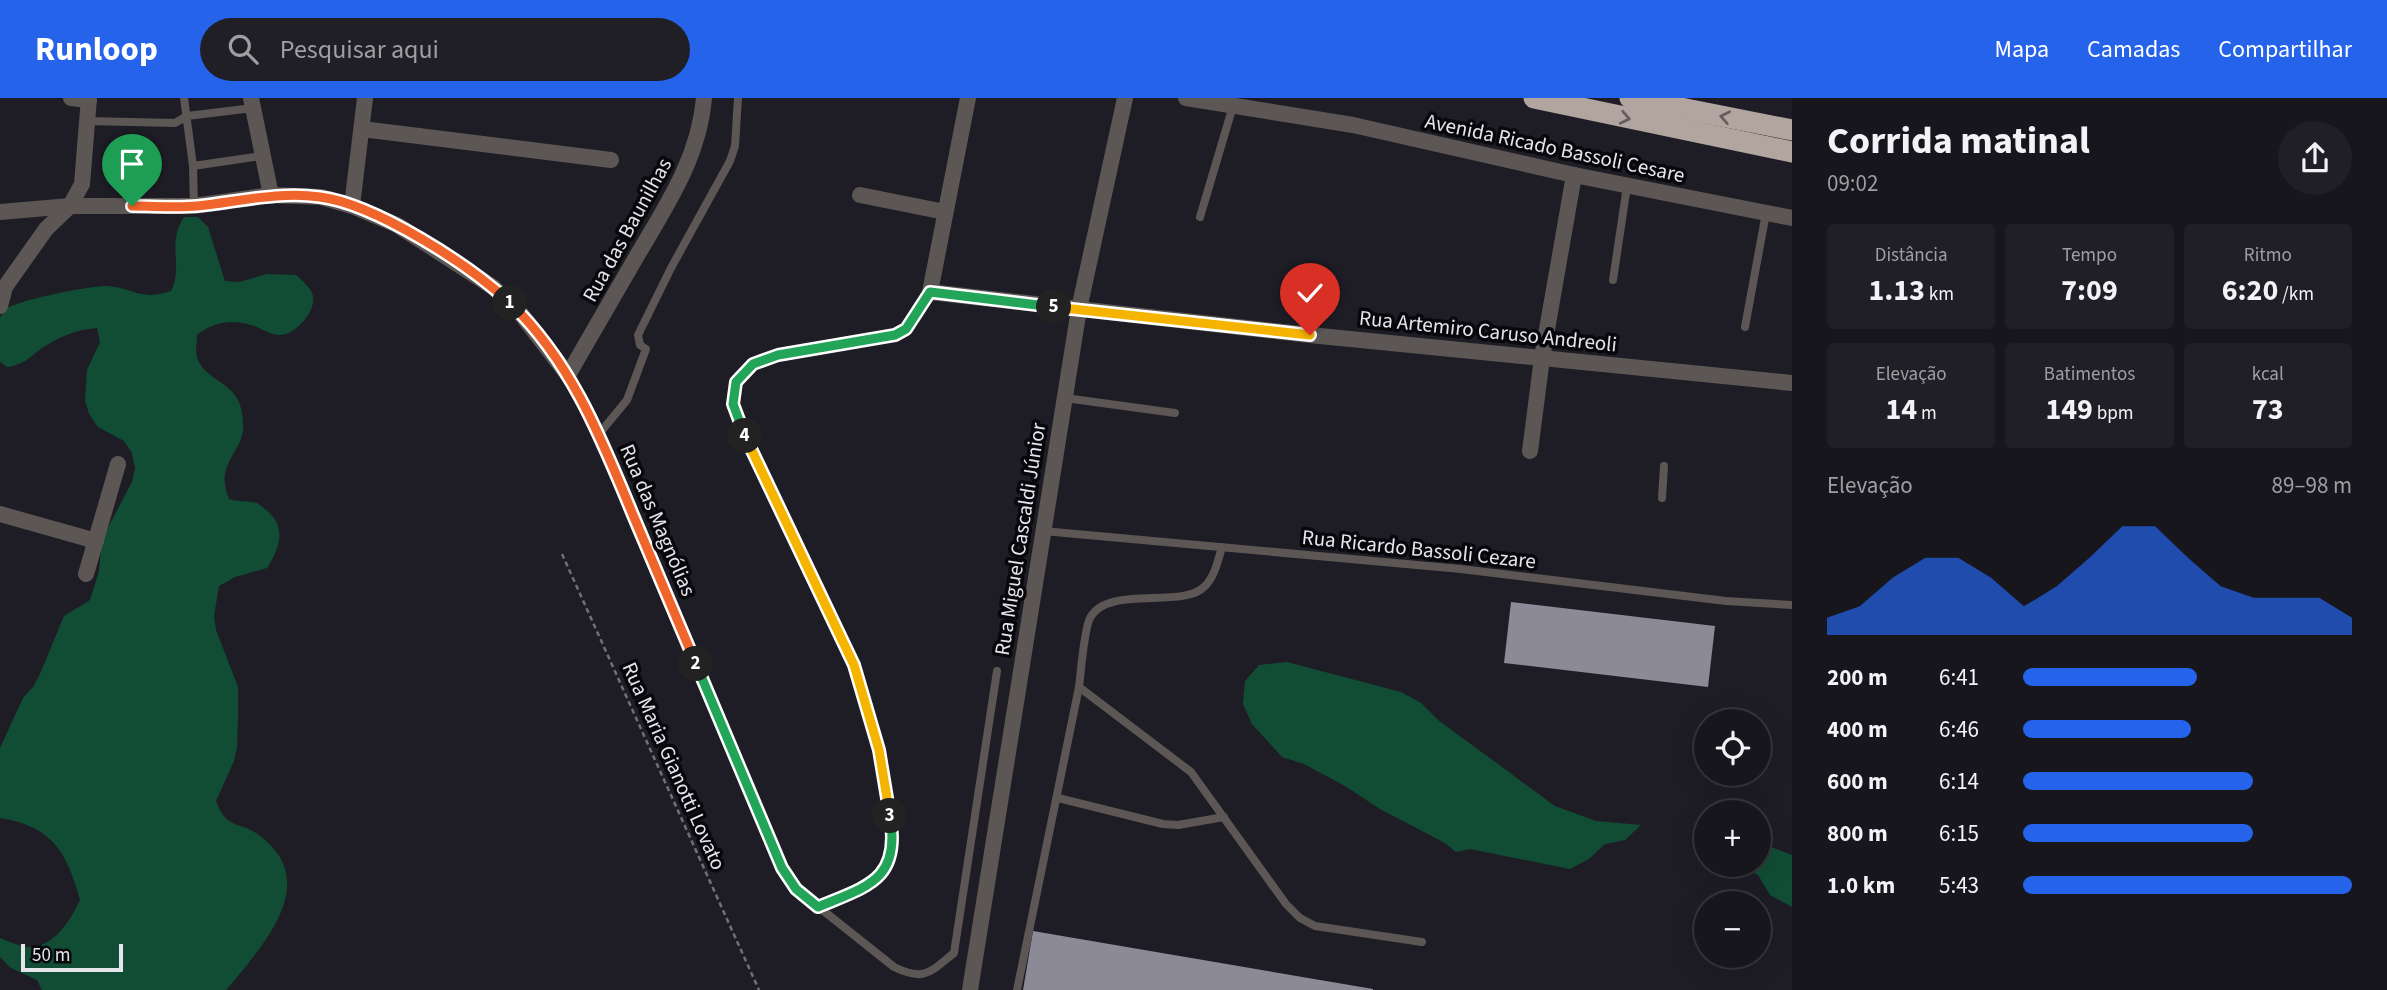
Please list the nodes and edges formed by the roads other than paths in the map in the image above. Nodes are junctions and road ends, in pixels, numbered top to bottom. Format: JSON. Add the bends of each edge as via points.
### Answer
{"nodes":[{"id":1,"x":71,"y":98,"type":"edge"},
{"id":2,"x":184,"y":98,"type":"edge"},
{"id":3,"x":365,"y":98,"type":"edge"},
{"id":4,"x":704,"y":98,"type":"edge"},
{"id":5,"x":738,"y":98,"type":"edge"},
{"id":6,"x":968,"y":98,"type":"edge"},
{"id":7,"x":1125,"y":98,"type":"edge"},
{"id":8,"x":1186,"y":98,"type":"edge"},
{"id":9,"x":1534,"y":98,"type":"edge"},
{"id":10,"x":1630,"y":98,"type":"edge"},
{"id":11,"x":89,"y":99,"type":"edge"},
{"id":12,"x":252,"y":103,"type":"edge"},
{"id":13,"x":1233,"y":106,"type":"junction"},
{"id":14,"x":187,"y":116,"type":"junction"},
{"id":15,"x":86,"y":121,"type":"junction"},
{"id":16,"x":362,"y":129,"type":"junction"},
{"id":17,"x":1792,"y":130,"type":"edge"},
{"id":18,"x":1792,"y":152,"type":"edge"},
{"id":19,"x":261,"y":156,"type":"junction"},
{"id":20,"x":611,"y":160,"type":"dead end"},
{"id":21,"x":193,"y":166,"type":"junction"},
{"id":22,"x":1574,"y":175,"type":"junction"},
{"id":23,"x":1627,"y":186,"type":"junction"},
{"id":24,"x":271,"y":195,"type":"junction"},
{"id":25,"x":860,"y":195,"type":"dead end"},
{"id":26,"x":70,"y":206,"type":"junction"},
{"id":27,"x":194,"y":206,"type":"junction"},
{"id":28,"x":352,"y":206,"type":"junction"},
{"id":29,"x":0,"y":212,"type":"edge"},
{"id":30,"x":945,"y":212,"type":"junction"},
{"id":31,"x":1766,"y":213,"type":"junction"},
{"id":32,"x":1200,"y":217,"type":"dead end"},
{"id":33,"x":1792,"y":218,"type":"edge"},
{"id":34,"x":1613,"y":280,"type":"dead end"},
{"id":35,"x":2,"y":287,"type":"edge"},
{"id":36,"x":930,"y":292,"type":"junction"},
{"id":37,"x":0,"y":306,"type":"edge"},
{"id":38,"x":1079,"y":309,"type":"junction"},
{"id":39,"x":1745,"y":327,"type":"dead end"},
{"id":40,"x":1542,"y":358,"type":"junction"},
{"id":41,"x":568,"y":375,"type":"junction"},
{"id":42,"x":1792,"y":383,"type":"edge"},
{"id":43,"x":1065,"y":398,"type":"junction"},
{"id":44,"x":1175,"y":413,"type":"dead end"},
{"id":45,"x":599,"y":434,"type":"junction"},
{"id":46,"x":1530,"y":451,"type":"dead end"},
{"id":47,"x":118,"y":464,"type":"dead end"},
{"id":48,"x":1664,"y":466,"type":"dead end"},
{"id":49,"x":1662,"y":498,"type":"dead end"},
{"id":50,"x":0,"y":514,"type":"edge"},
{"id":51,"x":1041,"y":531,"type":"junction"},
{"id":52,"x":96,"y":541,"type":"junction"},
{"id":53,"x":1222,"y":547,"type":"junction"},
{"id":54,"x":86,"y":574,"type":"dead end"},
{"id":55,"x":1792,"y":605,"type":"edge"},
{"id":56,"x":997,"y":671,"type":"dead end"},
{"id":57,"x":1079,"y":687,"type":"junction"},
{"id":58,"x":1058,"y":798,"type":"junction"},
{"id":59,"x":1224,"y":817,"type":"junction"},
{"id":60,"x":818,"y":907,"type":"junction"},
{"id":61,"x":1422,"y":942,"type":"dead end"},
{"id":62,"x":970,"y":990,"type":"edge"},
{"id":63,"x":1017,"y":990,"type":"edge"}],
"edges":[{"from":1,"to":11,"type":"street"},
{"from":2,"to":14,"type":"lane"},
{"from":3,"to":16,"type":"street"},
{"from":4,"to":41,"type":"street","name":"Rua das Baunilhas","via":[[692,156]]},
{"from":5,"to":45,"type":"lane","via":[[730,161],[638,335],[646,349],[627,400]]},
{"from":6,"to":30,"type":"street"},
{"from":7,"to":38,"type":"street","name":"Rua Miguel Cascaldi Júnior"},
{"from":8,"to":13,"type":"street","name":"Avenida Ricado Bassoli Cesare"},
{"from":9,"to":18,"type":"highway","one_way":true},
{"from":17,"to":10,"type":"highway","one_way":true},
{"from":11,"to":15,"type":"street"},
{"from":12,"to":14,"type":"lane"},
{"from":12,"to":19,"type":"street"},
{"from":13,"to":22,"type":"street","name":"Avenida Ricado Bassoli Cesare","via":[[1353,125]]},
{"from":13,"to":32,"type":"lane"},
{"from":14,"to":15,"type":"lane","via":[[175,123]]},
{"from":14,"to":21,"type":"lane"},
{"from":15,"to":26,"type":"street","via":[[82,184]]},
{"from":16,"to":20,"type":"street"},
{"from":16,"to":28,"type":"street"},
{"from":19,"to":21,"type":"lane"},
{"from":19,"to":24,"type":"street"},
{"from":21,"to":27,"type":"lane"},
{"from":22,"to":23,"type":"street","name":"Avenida Ricado Bassoli Cesare"},
{"from":22,"to":40,"type":"street"},
{"from":23,"to":31,"type":"street","name":"Avenida Ricado Bassoli Cesare"},
{"from":23,"to":34,"type":"lane"},
{"from":24,"to":27,"type":"street","name":"Rua das Magnólias"},
{"from":24,"to":28,"type":"street","name":"Rua das Magnólias","via":[[321,197]]},
{"from":25,"to":30,"type":"street"},
{"from":26,"to":27,"type":"street","name":"Rua das Magnólias"},
{"from":26,"to":29,"type":"street","name":"Rua das Magnólias"},
{"from":26,"to":35,"type":"street","via":[[46,229]]},
{"from":28,"to":41,"type":"street","name":"Rua das Magnólias","via":[[397,225],[493,287],[521,314]]},
{"from":30,"to":36,"type":"street"},
{"from":31,"to":33,"type":"street","name":"Avenida Ricado Bassoli Cesare"},
{"from":31,"to":39,"type":"lane"},
{"from":35,"to":37,"type":"street"},
{"from":36,"to":38,"type":"street","name":"Rua Artemiro Caruso Andreoli"},
{"from":36,"to":60,"type":"lane","via":[[906,329],[895,335],[778,355],[753,364],[736,382],[733,404],[750,449],[854,665],[879,750],[894,838],[885,872],[869,886]]},
{"from":38,"to":40,"type":"street","name":"Rua Artemiro Caruso Andreoli"},
{"from":38,"to":43,"type":"street","name":"Rua Miguel Cascaldi Júnior"},
{"from":40,"to":42,"type":"street","name":"Rua Artemiro Caruso Andreoli"},
{"from":40,"to":46,"type":"street"},
{"from":41,"to":45,"type":"lane","name":"Rua das Magnólias"},
{"from":43,"to":44,"type":"lane"},
{"from":43,"to":51,"type":"street","name":"Rua Miguel Cascaldi Júnior"},
{"from":45,"to":60,"type":"lane","name":"Rua das Magnólias","via":[[789,879]]},
{"from":47,"to":52,"type":"street"},
{"from":48,"to":49,"type":"lane"},
{"from":50,"to":52,"type":"street"},
{"from":51,"to":53,"type":"lane","name":"Rua Ricardo Bassoli Cezare"},
{"from":51,"to":62,"type":"street","name":"Rua Miguel Cascaldi Júnior"},
{"from":52,"to":54,"type":"street"},
{"from":53,"to":55,"type":"lane","name":"Rua Ricardo Bassoli Cezare"},
{"from":53,"to":57,"type":"lane","via":[[1213,574],[1204,588],[1192,594],[1113,601],[1098,609],[1089,619]]},
{"from":56,"to":60,"type":"lane","via":[[954,953],[928,974],[911,975],[894,967]]},
{"from":57,"to":58,"type":"lane"},
{"from":57,"to":59,"type":"lane","via":[[1191,772]]},
{"from":58,"to":59,"type":"lane","via":[[1163,824]]},
{"from":58,"to":63,"type":"lane"},
{"from":59,"to":61,"type":"lane","via":[[1300,918],[1315,926]]}]}
